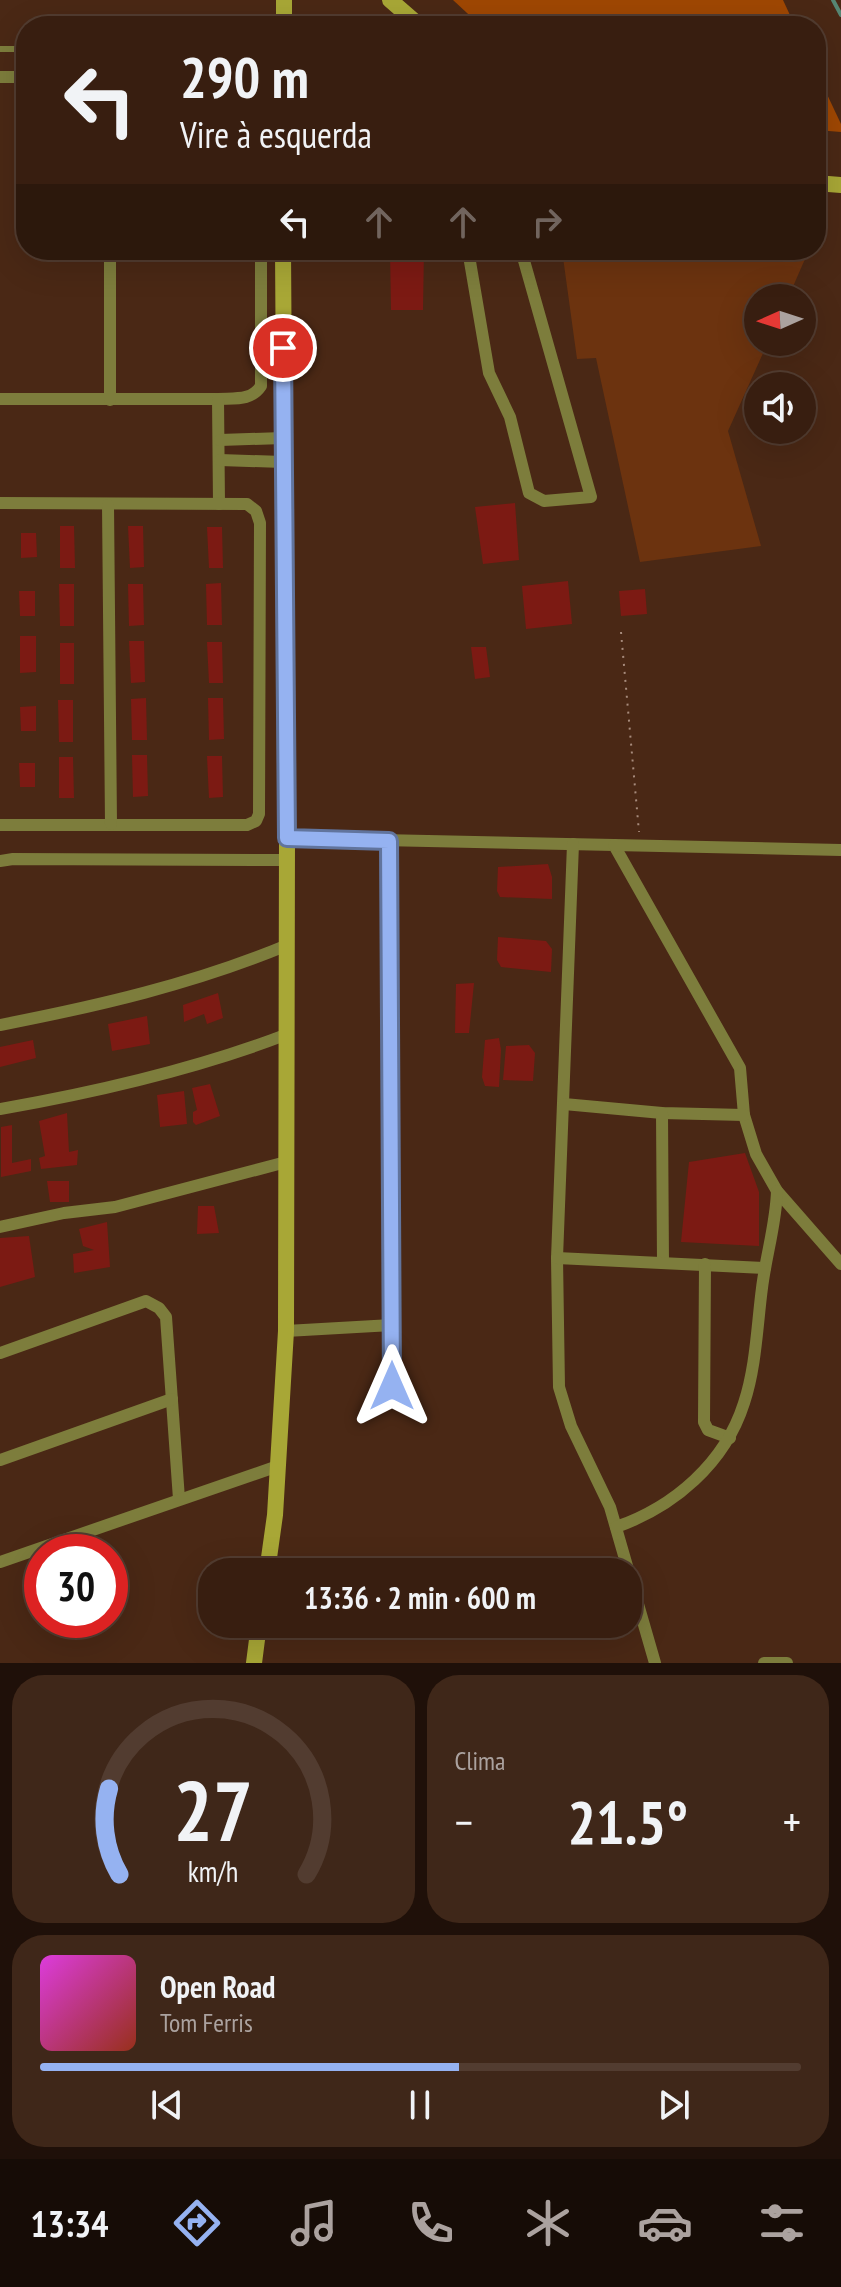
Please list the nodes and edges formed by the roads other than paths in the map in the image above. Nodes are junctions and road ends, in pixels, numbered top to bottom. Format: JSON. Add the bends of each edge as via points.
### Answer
{"nodes":[{"id":1,"x":390,"y":0,"type":"edge"},
{"id":2,"x":408,"y":16,"type":"edge"},
{"id":3,"x":110,"y":260,"type":"edge"},
{"id":4,"x":261,"y":260,"type":"edge"},
{"id":5,"x":283,"y":260,"type":"edge"},
{"id":6,"x":470,"y":260,"type":"edge"},
{"id":7,"x":524,"y":260,"type":"edge"},
{"id":8,"x":0,"y":399,"type":"edge"},
{"id":9,"x":218,"y":399,"type":"junction"},
{"id":10,"x":110,"y":400,"type":"junction"},
{"id":11,"x":283,"y":438,"type":"junction"},
{"id":12,"x":220,"y":440,"type":"junction"},
{"id":13,"x":220,"y":460,"type":"junction"},
{"id":14,"x":283,"y":462,"type":"junction"},
{"id":15,"x":0,"y":503,"type":"edge"},
{"id":16,"x":219,"y":504,"type":"junction"},
{"id":17,"x":108,"y":505,"type":"junction"},
{"id":18,"x":111,"y":824,"type":"junction"},
{"id":19,"x":0,"y":825,"type":"edge"},
{"id":20,"x":287,"y":838,"type":"junction"},
{"id":21,"x":389,"y":841,"type":"junction"},
{"id":22,"x":573,"y":844,"type":"junction"},
{"id":23,"x":614,"y":845,"type":"junction"},
{"id":24,"x":841,"y":850,"type":"edge"},
{"id":25,"x":286,"y":860,"type":"junction"},
{"id":26,"x":0,"y":861,"type":"edge"},
{"id":27,"x":285,"y":946,"type":"junction"},
{"id":28,"x":0,"y":1025,"type":"edge"},
{"id":29,"x":285,"y":1035,"type":"junction"},
{"id":30,"x":564,"y":1104,"type":"junction"},
{"id":31,"x":0,"y":1109,"type":"edge"},
{"id":32,"x":662,"y":1113,"type":"junction"},
{"id":33,"x":744,"y":1115,"type":"junction"},
{"id":34,"x":286,"y":1162,"type":"junction"},
{"id":35,"x":777,"y":1191,"type":"junction"},
{"id":36,"x":0,"y":1227,"type":"edge"},
{"id":37,"x":557,"y":1258,"type":"junction"},
{"id":38,"x":663,"y":1263,"type":"junction"},
{"id":39,"x":705,"y":1264,"type":"junction"},
{"id":40,"x":841,"y":1264,"type":"edge"},
{"id":41,"x":765,"y":1268,"type":"junction"},
{"id":42,"x":392,"y":1325,"type":"junction"},
{"id":43,"x":286,"y":1331,"type":"junction"},
{"id":44,"x":0,"y":1353,"type":"edge"},
{"id":45,"x":392,"y":1386,"type":"dead end"},
{"id":46,"x":172,"y":1399,"type":"junction"},
{"id":47,"x":730,"y":1438,"type":"junction"},
{"id":48,"x":0,"y":1460,"type":"edge"},
{"id":49,"x":278,"y":1466,"type":"junction"},
{"id":50,"x":179,"y":1499,"type":"junction"},
{"id":51,"x":616,"y":1527,"type":"junction"},
{"id":52,"x":268,"y":1558,"type":"edge"},
{"id":53,"x":0,"y":1562,"type":"edge"},
{"id":54,"x":257,"y":1638,"type":"edge"},
{"id":55,"x":254,"y":1663,"type":"edge"},
{"id":56,"x":655,"y":1663,"type":"edge"},
{"id":57,"x":764,"y":1663,"type":"edge"},
{"id":58,"x":787,"y":1663,"type":"edge"}],
"edges":[{"from":1,"to":2,"type":"street"},
{"from":3,"to":10,"type":"street"},
{"from":4,"to":9,"type":"street","via":[[261,386],[248,398]]},
{"from":5,"to":11,"type":"street"},
{"from":6,"to":7,"type":"street","via":[[489,373],[510,417],[529,493],[544,501],[591,497]]},
{"from":8,"to":10,"type":"street"},
{"from":9,"to":10,"type":"street"},
{"from":9,"to":12,"type":"street"},
{"from":11,"to":12,"type":"street"},
{"from":11,"to":14,"type":"street"},
{"from":12,"to":13,"type":"street"},
{"from":13,"to":14,"type":"street"},
{"from":13,"to":16,"type":"street"},
{"from":14,"to":20,"type":"street"},
{"from":15,"to":17,"type":"street"},
{"from":16,"to":17,"type":"street"},
{"from":16,"to":18,"type":"street","via":[[247,504],[260,523],[259,814],[247,825]]},
{"from":17,"to":18,"type":"street"},
{"from":18,"to":19,"type":"street"},
{"from":20,"to":21,"type":"street"},
{"from":20,"to":25,"type":"street"},
{"from":21,"to":22,"type":"street"},
{"from":21,"to":42,"type":"street"},
{"from":22,"to":23,"type":"street"},
{"from":22,"to":30,"type":"street"},
{"from":23,"to":24,"type":"street"},
{"from":23,"to":33,"type":"street","via":[[740,1068]]},
{"from":25,"to":26,"type":"street"},
{"from":25,"to":27,"type":"street"},
{"from":27,"to":28,"type":"street","via":[[142,995]]},
{"from":27,"to":29,"type":"street"},
{"from":29,"to":31,"type":"street","via":[[148,1078]]},
{"from":29,"to":34,"type":"street"},
{"from":30,"to":32,"type":"street"},
{"from":30,"to":37,"type":"street"},
{"from":32,"to":33,"type":"street"},
{"from":32,"to":38,"type":"street"},
{"from":33,"to":35,"type":"street","via":[[756,1154]]},
{"from":34,"to":36,"type":"street","via":[[115,1207]]},
{"from":34,"to":43,"type":"street"},
{"from":35,"to":40,"type":"street"},
{"from":35,"to":41,"type":"street"},
{"from":37,"to":38,"type":"street"},
{"from":37,"to":51,"type":"street","via":[[559,1387]]},
{"from":38,"to":39,"type":"street"},
{"from":39,"to":41,"type":"street"},
{"from":39,"to":47,"type":"street","via":[[704,1422],[708,1430]]},
{"from":41,"to":47,"type":"street","via":[[750,1376]]},
{"from":42,"to":43,"type":"street"},
{"from":42,"to":45,"type":"street"},
{"from":43,"to":49,"type":"street"},
{"from":44,"to":46,"type":"street","via":[[146,1301],[166,1317]]},
{"from":46,"to":48,"type":"street"},
{"from":46,"to":50,"type":"street"},
{"from":47,"to":51,"type":"street","via":[[680,1494]]},
{"from":49,"to":50,"type":"street"},
{"from":49,"to":52,"type":"street"},
{"from":50,"to":53,"type":"street"},
{"from":51,"to":56,"type":"street"},
{"from":54,"to":55,"type":"street"},
{"from":57,"to":58,"type":"street"}]}
